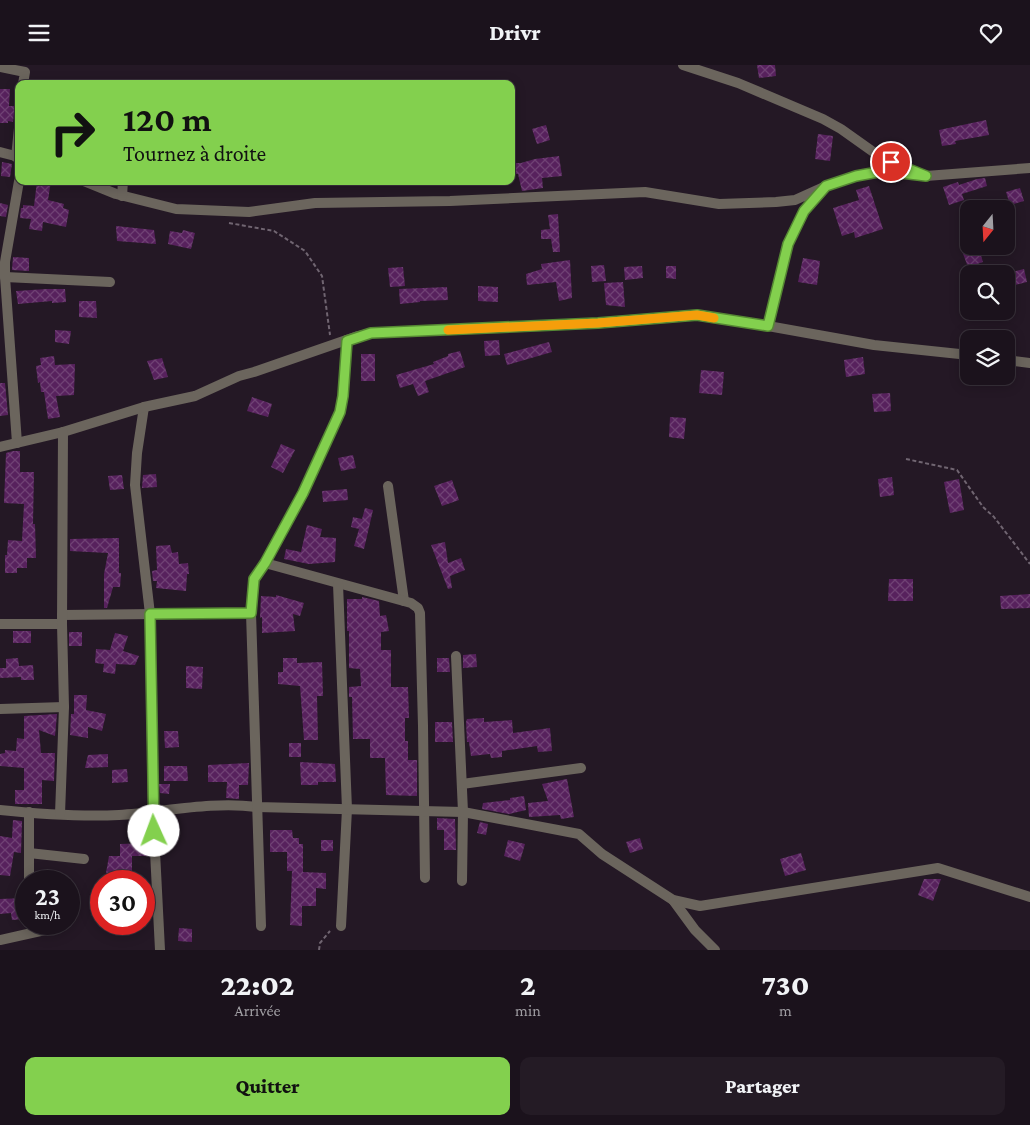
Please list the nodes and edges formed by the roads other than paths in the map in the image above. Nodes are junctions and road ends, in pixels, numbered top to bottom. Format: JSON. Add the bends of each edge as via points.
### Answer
{"nodes":[{"id":1,"x":683,"y":65,"type":"edge"},
{"id":2,"x":0,"y":67,"type":"edge"},
{"id":3,"x":24,"y":80,"type":"edge"},
{"id":4,"x":0,"y":152,"type":"edge"},
{"id":5,"x":15,"y":156,"type":"edge"},
{"id":6,"x":1030,"y":168,"type":"edge"},
{"id":7,"x":926,"y":176,"type":"junction"},
{"id":8,"x":18,"y":185,"type":"edge"},
{"id":9,"x":94,"y":185,"type":"edge"},
{"id":10,"x":123,"y":185,"type":"edge"},
{"id":11,"x":826,"y":186,"type":"junction"},
{"id":12,"x":122,"y":196,"type":"junction"},
{"id":13,"x":5,"y":277,"type":"junction"},
{"id":14,"x":110,"y":282,"type":"dead end"},
{"id":15,"x":768,"y":326,"type":"junction"},
{"id":16,"x":347,"y":341,"type":"junction"},
{"id":17,"x":960,"y":354,"type":"edge"},
{"id":18,"x":1015,"y":361,"type":"edge"},
{"id":19,"x":1030,"y":363,"type":"edge"},
{"id":20,"x":144,"y":407,"type":"junction"},
{"id":21,"x":63,"y":432,"type":"junction"},
{"id":22,"x":17,"y":443,"type":"junction"},
{"id":23,"x":0,"y":447,"type":"edge"},
{"id":24,"x":388,"y":486,"type":"dead end"},
{"id":25,"x":265,"y":563,"type":"junction"},
{"id":26,"x":338,"y":584,"type":"junction"},
{"id":27,"x":404,"y":601,"type":"junction"},
{"id":28,"x":251,"y":613,"type":"junction"},
{"id":29,"x":150,"y":614,"type":"junction"},
{"id":30,"x":62,"y":619,"type":"junction"},
{"id":31,"x":0,"y":625,"type":"edge"},
{"id":32,"x":456,"y":656,"type":"dead end"},
{"id":33,"x":64,"y":707,"type":"junction"},
{"id":34,"x":0,"y":709,"type":"edge"},
{"id":35,"x":581,"y":768,"type":"dead end"},
{"id":36,"x":462,"y":784,"type":"junction"},
{"id":37,"x":257,"y":807,"type":"junction"},
{"id":38,"x":347,"y":809,"type":"junction"},
{"id":39,"x":0,"y":810,"type":"edge"},
{"id":40,"x":424,"y":811,"type":"junction"},
{"id":41,"x":29,"y":812,"type":"junction"},
{"id":42,"x":153,"y":812,"type":"junction"},
{"id":43,"x":463,"y":812,"type":"junction"},
{"id":44,"x":60,"y":814,"type":"junction"},
{"id":45,"x":29,"y":853,"type":"junction"},
{"id":46,"x":84,"y":859,"type":"dead end"},
{"id":47,"x":29,"y":870,"type":"edge"},
{"id":48,"x":425,"y":878,"type":"dead end"},
{"id":49,"x":462,"y":881,"type":"dead end"},
{"id":50,"x":1030,"y":897,"type":"edge"},
{"id":51,"x":673,"y":900,"type":"junction"},
{"id":52,"x":261,"y":926,"type":"dead end"},
{"id":53,"x":341,"y":926,"type":"road end"},
{"id":54,"x":22,"y":935,"type":"edge"},
{"id":55,"x":0,"y":940,"type":"edge"},
{"id":56,"x":160,"y":950,"type":"edge"},
{"id":57,"x":715,"y":950,"type":"edge"}],
"edges":[{"from":1,"to":7,"type":"street","via":[[738,83],[823,119],[879,156]]},
{"from":2,"to":3,"type":"street","via":[[25,72]]},
{"from":4,"to":5,"type":"street"},
{"from":6,"to":7,"type":"street"},
{"from":7,"to":11,"type":"street","via":[[878,172]]},
{"from":8,"to":13,"type":"street"},
{"from":9,"to":12,"type":"street"},
{"from":10,"to":12,"type":"street"},
{"from":11,"to":12,"type":"street","via":[[795,200],[736,204],[644,192],[450,201],[315,203],[249,212],[176,209]]},
{"from":11,"to":15,"type":"street","via":[[804,211],[788,244]]},
{"from":13,"to":14,"type":"street"},
{"from":13,"to":22,"type":"street"},
{"from":15,"to":16,"type":"street","via":[[697,315],[598,323],[371,333]]},
{"from":15,"to":17,"type":"street","via":[[874,345]]},
{"from":16,"to":20,"type":"street","via":[[240,376],[210,391]]},
{"from":16,"to":25,"type":"street","via":[[340,412],[303,493]]},
{"from":18,"to":19,"type":"street"},
{"from":20,"to":21,"type":"street"},
{"from":20,"to":29,"type":"street","via":[[135,485]]},
{"from":21,"to":22,"type":"street"},
{"from":21,"to":30,"type":"street"},
{"from":22,"to":23,"type":"street"},
{"from":24,"to":27,"type":"street"},
{"from":25,"to":26,"type":"street"},
{"from":25,"to":28,"type":"street","via":[[254,579]]},
{"from":26,"to":27,"type":"street"},
{"from":26,"to":38,"type":"street"},
{"from":27,"to":40,"type":"street","via":[[416,605],[420,613]]},
{"from":28,"to":29,"type":"street"},
{"from":28,"to":37,"type":"street"},
{"from":29,"to":30,"type":"street"},
{"from":29,"to":42,"type":"street"},
{"from":30,"to":31,"type":"street"},
{"from":30,"to":33,"type":"street"},
{"from":32,"to":36,"type":"street"},
{"from":33,"to":34,"type":"street"},
{"from":33,"to":44,"type":"street"},
{"from":35,"to":36,"type":"street"},
{"from":36,"to":43,"type":"street"},
{"from":37,"to":38,"type":"street"},
{"from":37,"to":42,"type":"street","via":[[236,805]]},
{"from":37,"to":52,"type":"street"},
{"from":38,"to":40,"type":"street"},
{"from":38,"to":53,"type":"street"},
{"from":39,"to":41,"type":"street"},
{"from":40,"to":43,"type":"street"},
{"from":40,"to":48,"type":"street"},
{"from":41,"to":44,"type":"street"},
{"from":41,"to":45,"type":"street"},
{"from":42,"to":44,"type":"street"},
{"from":42,"to":56,"type":"street"},
{"from":43,"to":49,"type":"street"},
{"from":43,"to":51,"type":"street","via":[[579,834],[602,855]]},
{"from":45,"to":46,"type":"street"},
{"from":45,"to":47,"type":"street"},
{"from":50,"to":51,"type":"street","via":[[938,868],[700,906]]},
{"from":51,"to":57,"type":"street"},
{"from":54,"to":55,"type":"street"}]}
